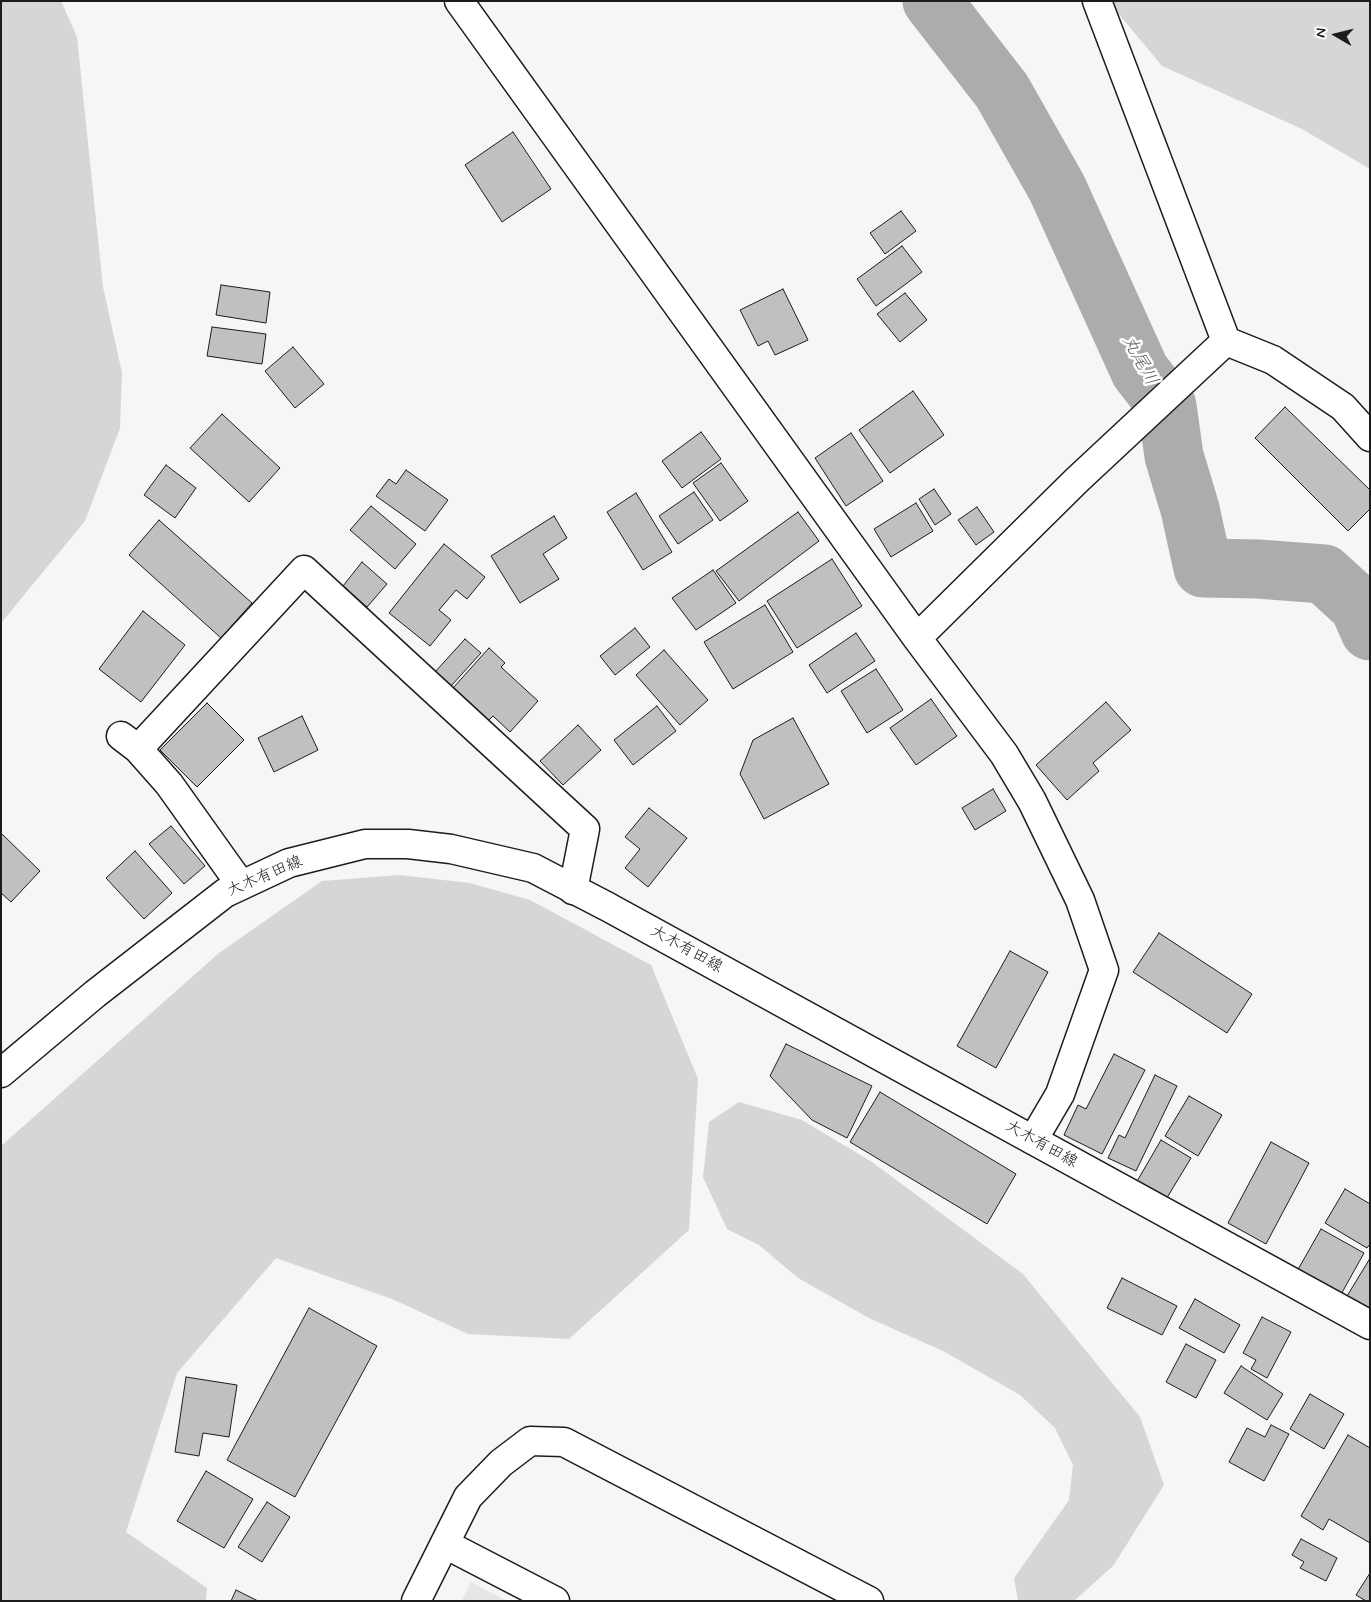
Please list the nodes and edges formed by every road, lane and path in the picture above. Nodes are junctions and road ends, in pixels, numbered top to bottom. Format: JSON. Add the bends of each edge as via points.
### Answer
{"nodes":[{"id":1,"x":459,"y":1,"type":"edge"},
{"id":2,"x":1097,"y":1,"type":"edge"},
{"id":3,"x":1226,"y":341,"type":"junction"},
{"id":4,"x":1370,"y":438,"type":"edge"},
{"id":5,"x":917,"y":638,"type":"junction"},
{"id":6,"x":241,"y":885,"type":"junction"},
{"id":7,"x":573,"y":890,"type":"junction"},
{"id":8,"x":1,"y":1072,"type":"edge"},
{"id":9,"x":1033,"y":1140,"type":"junction"},
{"id":10,"x":1370,"y":1325,"type":"edge"},
{"id":11,"x":445,"y":1544,"type":"junction"},
{"id":12,"x":416,"y":1601,"type":"edge"},
{"id":13,"x":555,"y":1601,"type":"edge"},
{"id":14,"x":869,"y":1601,"type":"edge"}],
"edges":[{"from":1,"to":5,"type":"street"},
{"from":2,"to":3,"type":"street"},
{"from":3,"to":4,"type":"street","via":[[1273,360],[1343,407]]},
{"from":3,"to":5,"type":"street","via":[[1077,480]]},
{"from":5,"to":9,"type":"street","via":[[1004,754],[1032,801],[1080,900],[1104,970],[1060,1094]]},
{"from":6,"to":7,"type":"street","name":"大木有田線","via":[[289,863],[365,844],[408,844],[451,849],[533,868]]},
{"from":6,"to":7,"type":"street","via":[[168,784],[129,742],[304,570],[585,829]]},
{"from":6,"to":8,"type":"street","name":"大木有田線","via":[[225,892]]},
{"from":7,"to":9,"type":"street","name":"大木有田線"},
{"from":9,"to":10,"type":"street","name":"大木有田線"},
{"from":11,"to":12,"type":"street"},
{"from":11,"to":13,"type":"street"},
{"from":11,"to":14,"type":"street","via":[[468,1497],[501,1463],[530,1441],[564,1442]]}]}
